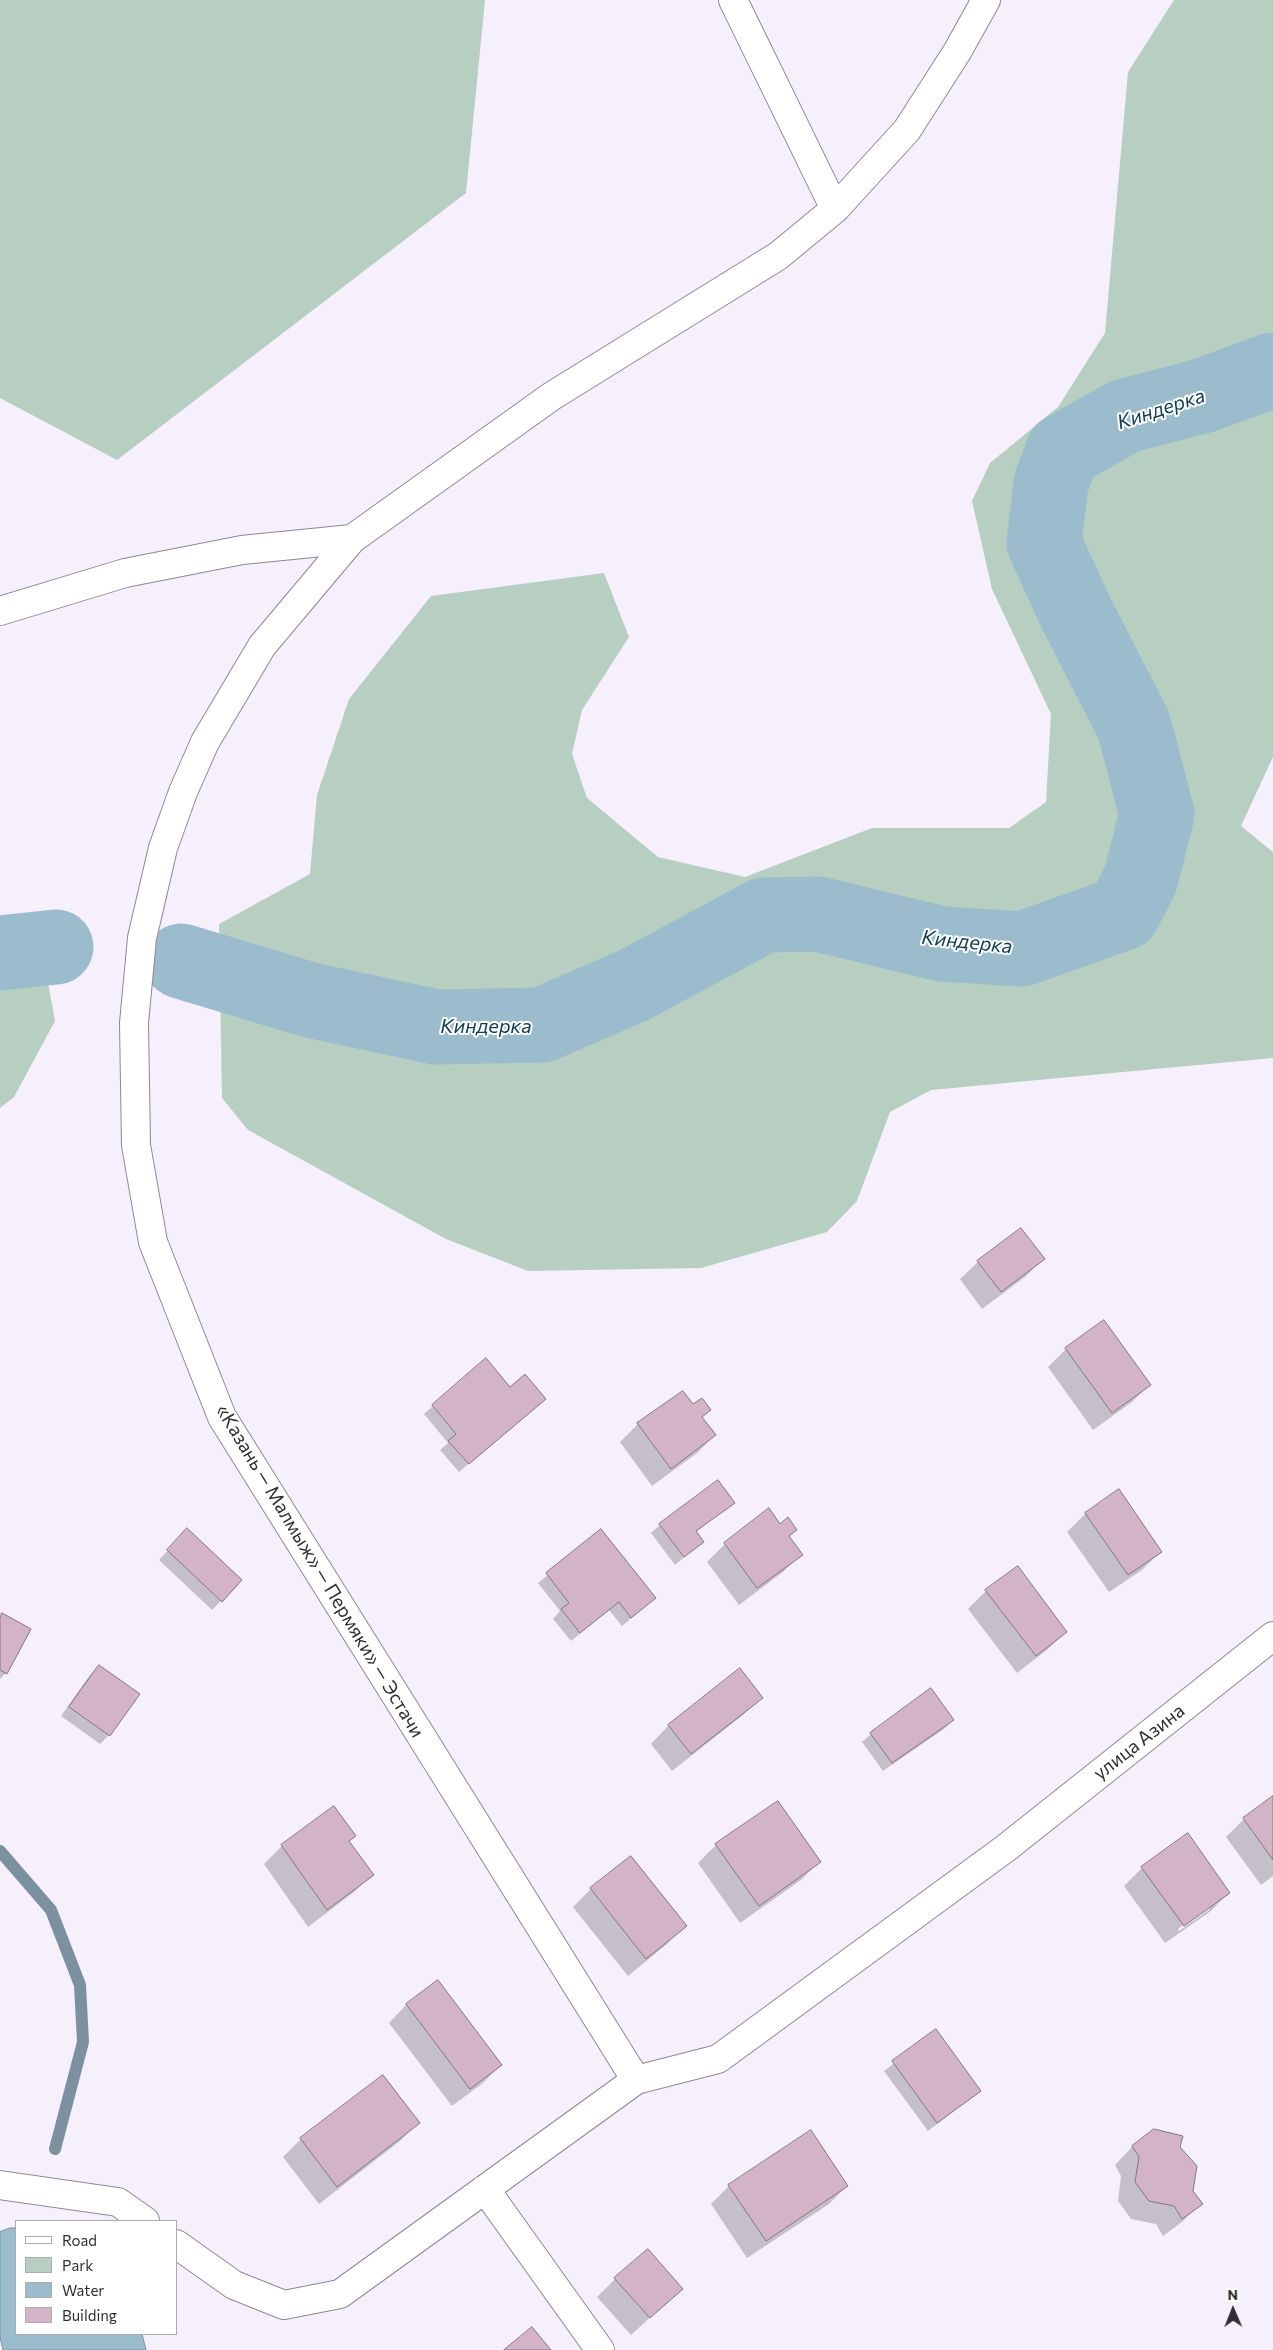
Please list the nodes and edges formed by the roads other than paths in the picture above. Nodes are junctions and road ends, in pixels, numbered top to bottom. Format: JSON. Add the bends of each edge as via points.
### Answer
{"nodes":[{"id":1,"x":733,"y":0,"type":"edge"},
{"id":2,"x":986,"y":0,"type":"edge"},
{"id":3,"x":835,"y":209,"type":"junction"},
{"id":4,"x":352,"y":539,"type":"junction"},
{"id":5,"x":0,"y":611,"type":"edge"},
{"id":6,"x":1273,"y":1636,"type":"edge"},
{"id":7,"x":636,"y":2080,"type":"junction"},
{"id":8,"x":0,"y":2185,"type":"edge"},
{"id":9,"x":485,"y":2189,"type":"junction"},
{"id":10,"x":144,"y":2220,"type":"edge"},
{"id":11,"x":178,"y":2245,"type":"edge"},
{"id":12,"x":600,"y":2350,"type":"edge"}],
"edges":[{"from":1,"to":3,"type":"street"},
{"from":2,"to":3,"type":"street","name":"«Казань — Малмыж» — Пермяки» — Эстачи","via":[[907,130]]},
{"from":3,"to":4,"type":"street","name":"«Казань — Малмыж» — Пермяки» — Эстачи","via":[[778,256],[552,396]]},
{"from":4,"to":5,"type":"street","via":[[242,550],[125,573]]},
{"from":4,"to":7,"type":"street","name":"«Казань — Малмыж» — Пермяки» — Эстачи","via":[[262,646],[205,742],[163,848],[142,938],[134,1023],[136,1145],[152,1242],[222,1418]]},
{"from":6,"to":7,"type":"street","name":"улица Азина","via":[[1006,1848],[718,2058]]},
{"from":7,"to":9,"type":"street"},
{"from":8,"to":10,"type":"street","via":[[118,2202]]},
{"from":9,"to":11,"type":"street","via":[[340,2294],[284,2305],[234,2285]]},
{"from":9,"to":12,"type":"street"}]}
